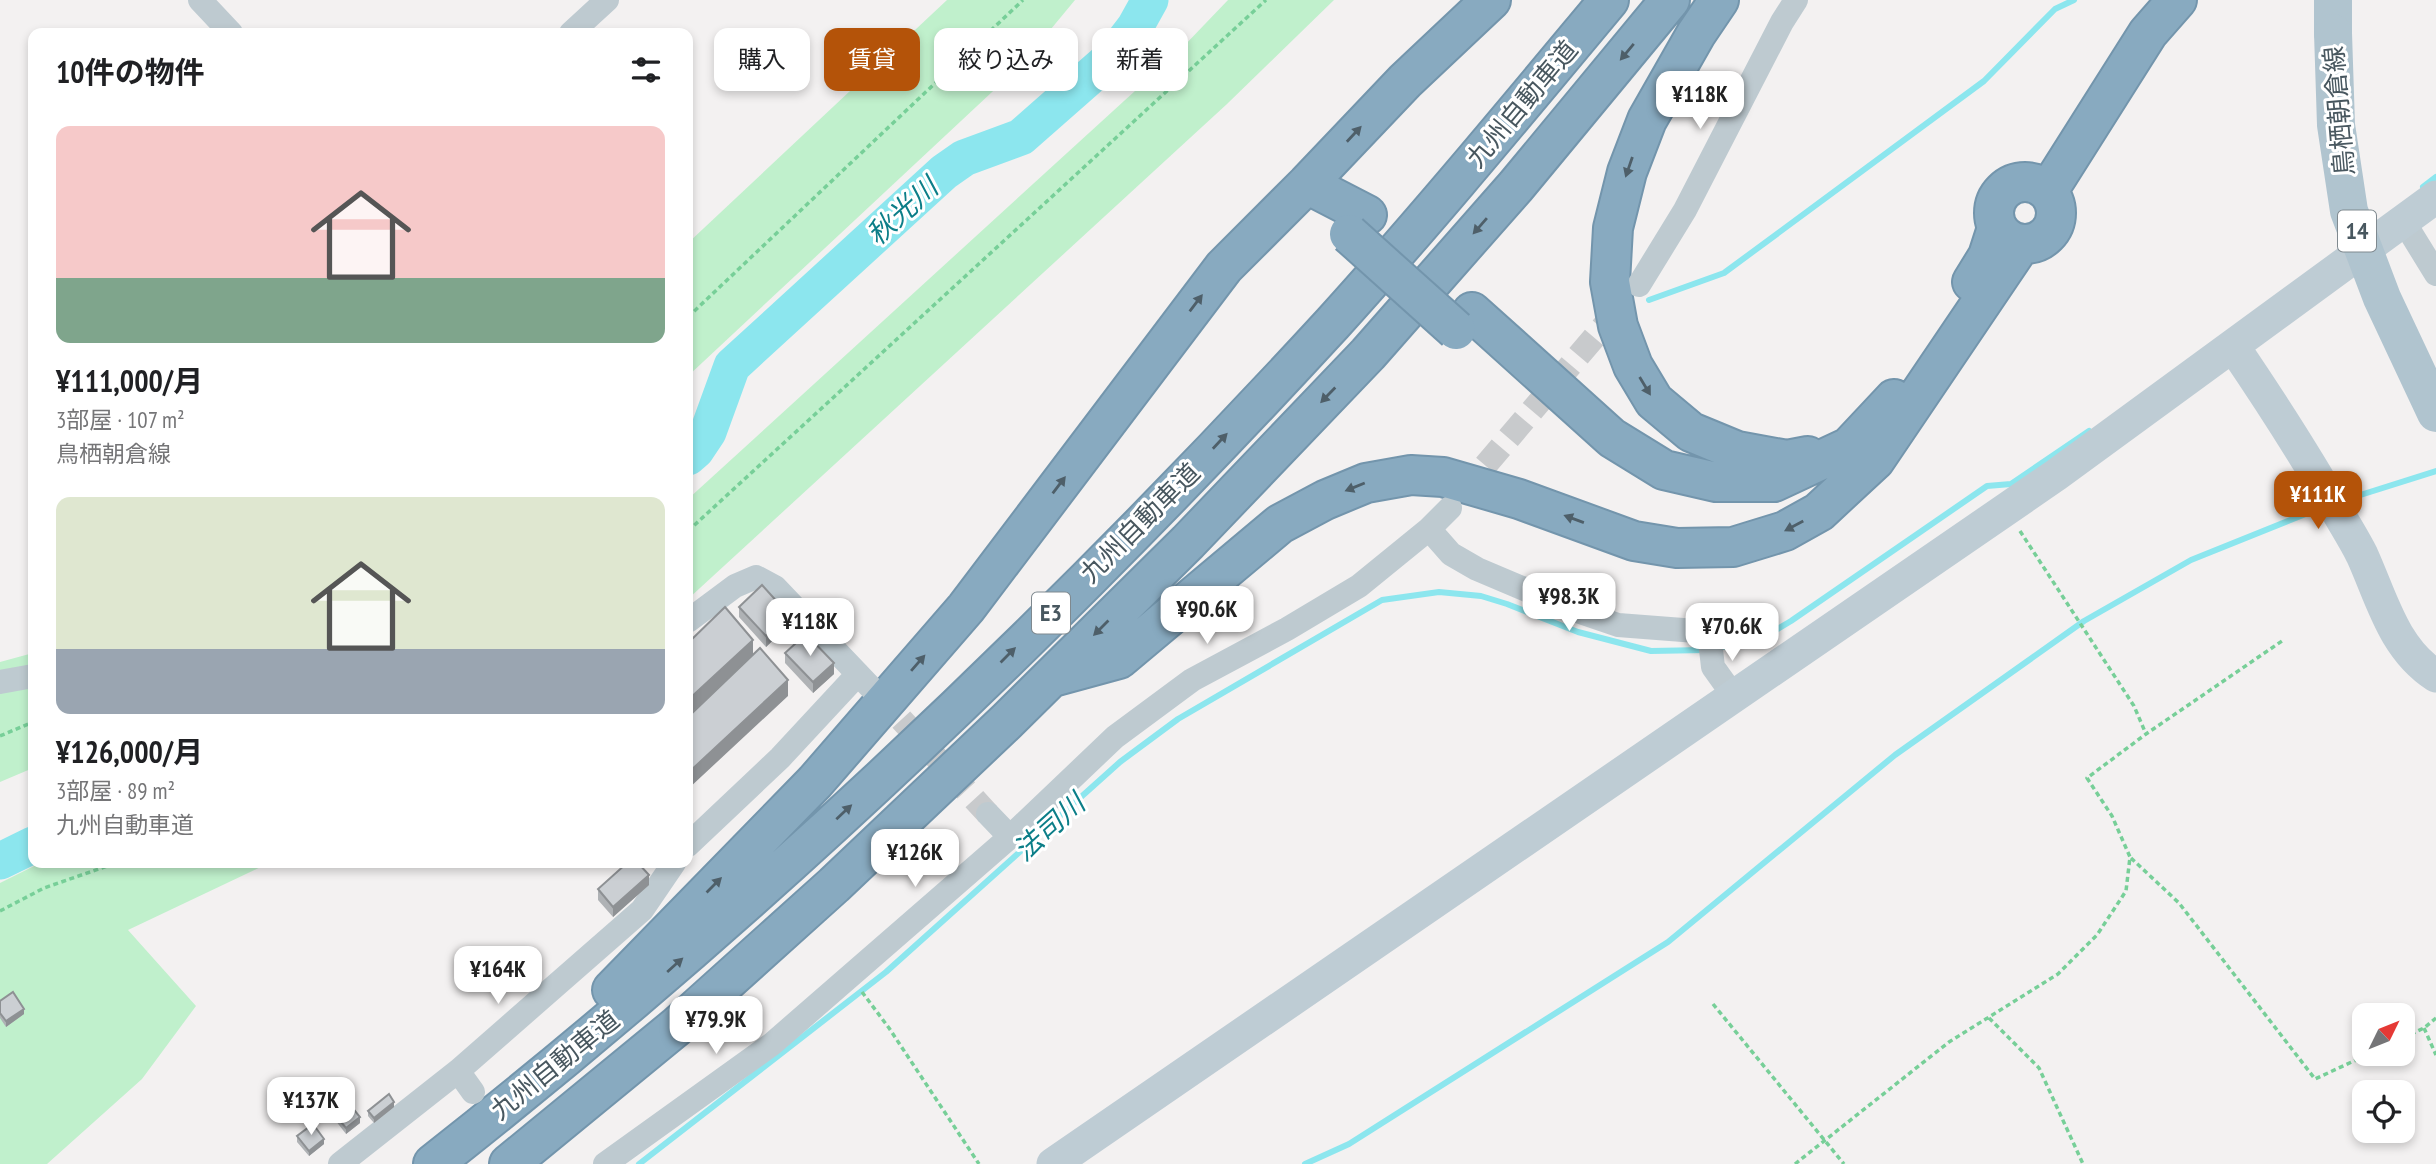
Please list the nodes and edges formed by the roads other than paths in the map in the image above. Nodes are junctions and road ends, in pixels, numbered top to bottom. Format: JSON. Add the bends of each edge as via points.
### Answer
{"nodes":[{"id":1,"x":200,"y":0,"type":"edge"},
{"id":2,"x":607,"y":0,"type":"edge"},
{"id":3,"x":1491,"y":0,"type":"edge"},
{"id":4,"x":1609,"y":0,"type":"edge"},
{"id":5,"x":1671,"y":0,"type":"edge"},
{"id":6,"x":1719,"y":0,"type":"edge"},
{"id":7,"x":1796,"y":0,"type":"edge"},
{"id":8,"x":2153,"y":0,"type":"edge"},
{"id":9,"x":2177,"y":0,"type":"edge"},
{"id":10,"x":2333,"y":17,"type":"edge"},
{"id":11,"x":226,"y":28,"type":"edge"},
{"id":12,"x":576,"y":28,"type":"edge"},
{"id":13,"x":1307,"y":184,"type":"junction"},
{"id":14,"x":2039,"y":187,"type":"junction"},
{"id":15,"x":2436,"y":197,"type":"edge"},
{"id":16,"x":2404,"y":222,"type":"junction"},
{"id":17,"x":2009,"y":236,"type":"junction"},
{"id":18,"x":2436,"y":274,"type":"edge"},
{"id":19,"x":1639,"y":285,"type":"tunnel mouth"},
{"id":20,"x":1464,"y":321,"type":"junction"},
{"id":21,"x":2233,"y":346,"type":"junction"},
{"id":22,"x":1910,"y":410,"type":"junction"},
{"id":23,"x":2436,"y":414,"type":"edge"},
{"id":24,"x":1849,"y":447,"type":"junction"},
{"id":25,"x":1450,"y":508,"type":"tunnel mouth"},
{"id":26,"x":1429,"y":528,"type":"junction"},
{"id":27,"x":693,"y":617,"type":"edge"},
{"id":28,"x":858,"y":674,"type":"junction"},
{"id":29,"x":2436,"y":676,"type":"edge"},
{"id":30,"x":28,"y":677,"type":"edge"},
{"id":31,"x":1051,"y":678,"type":"junction"},
{"id":32,"x":0,"y":682,"type":"edge"},
{"id":33,"x":876,"y":693,"type":"tunnel mouth"},
{"id":34,"x":1733,"y":695,"type":"junction"},
{"id":35,"x":988,"y":814,"type":"tunnel mouth"},
{"id":36,"x":1010,"y":837,"type":"junction"},
{"id":37,"x":693,"y":840,"type":"edge"},
{"id":38,"x":671,"y":868,"type":"edge"},
{"id":39,"x":458,"y":1071,"type":"junction"},
{"id":40,"x":477,"y":1110,"type":"junction"},
{"id":41,"x":340,"y":1164,"type":"edge"},
{"id":42,"x":433,"y":1164,"type":"edge"},
{"id":43,"x":509,"y":1164,"type":"edge"},
{"id":44,"x":605,"y":1164,"type":"edge"},
{"id":45,"x":1053,"y":1164,"type":"edge"}],
"edges":[{"from":1,"to":11,"type":"street"},
{"from":2,"to":12,"type":"street"},
{"from":13,"to":3,"type":"highway","one_way":true,"via":[[1405,81]]},
{"from":40,"to":4,"type":"highway","name":"九州自動車道","number":"E3","one_way":true,"via":[[640,996],[976,688],[1144,521],[1343,312]]},
{"from":5,"to":31,"type":"highway","name":"九州自動車道","number":"E3","one_way":true,"via":[[1368,354]]},
{"from":6,"to":24,"type":"highway","one_way":true,"via":[[1647,120],[1627,172],[1613,228],[1610,282],[1618,326],[1633,366],[1654,401],[1691,432],[1737,451],[1787,460]]},
{"from":7,"to":19,"type":"street","via":[[1685,210]]},
{"from":8,"to":14,"type":"highway","via":[[2134,21]]},
{"from":9,"to":14,"type":"highway","via":[[2148,33]]},
{"from":10,"to":23,"type":"main road","name":"鳥栖朝倉線","number":"14","bridge":true,"via":[[2336,125],[2349,211],[2382,298]]},
{"from":13,"to":20,"type":"highway","bridge":true},
{"from":40,"to":13,"type":"highway","one_way":true,"via":[[815,782],[966,608],[1224,267]]},
{"from":14,"to":17,"type":"highway","via":[[2010,185],[1996,199],[1994,219]]},
{"from":14,"to":17,"type":"highway","via":[[2056,211],[2050,232],[2042,239]]},
{"from":15,"to":16,"type":"street"},
{"from":16,"to":18,"type":"street"},
{"from":16,"to":21,"type":"street"},
{"from":17,"to":22,"type":"highway"},
{"from":17,"to":24,"type":"highway","via":[[1988,257],[1899,393]]},
{"from":20,"to":22,"type":"highway","via":[[1593,454],[1659,492],[1720,508],[1800,494],[1862,455]]},
{"from":20,"to":24,"type":"highway","via":[[1612,438],[1664,470],[1716,482],[1774,482]]},
{"from":21,"to":29,"type":"street","via":[[2341,517],[2396,635],[2421,666]]},
{"from":21,"to":34,"type":"street","via":[[2006,509]]},
{"from":22,"to":31,"type":"highway","one_way":true,"via":[[1875,460],[1819,512],[1785,531],[1733,547],[1677,548],[1634,541],[1443,477],[1411,475],[1366,483],[1280,524],[1119,659]]},
{"from":25,"to":26,"type":"street"},
{"from":26,"to":34,"type":"street","via":[[1451,554],[1477,569],[1574,610],[1618,625],[1709,632],[1713,667]]},
{"from":26,"to":36,"type":"street","via":[[1359,586],[1181,688],[1115,737]]},
{"from":27,"to":28,"type":"street","via":[[735,586],[756,577],[775,587]]},
{"from":28,"to":33,"type":"street"},
{"from":28,"to":37,"type":"street","via":[[780,758]]},
{"from":30,"to":32,"type":"street"},
{"from":31,"to":43,"type":"highway","name":"九州自動車道","number":"E3","via":[[834,885],[676,1027]]},
{"from":34,"to":45,"type":"street"},
{"from":35,"to":36,"type":"street"},
{"from":36,"to":44,"type":"street","via":[[772,1044]]},
{"from":38,"to":39,"type":"street","via":[[642,910]]},
{"from":39,"to":40,"type":"street"},
{"from":39,"to":41,"type":"street"},
{"from":40,"to":42,"type":"highway","name":"九州自動車道","number":"E3"}]}
